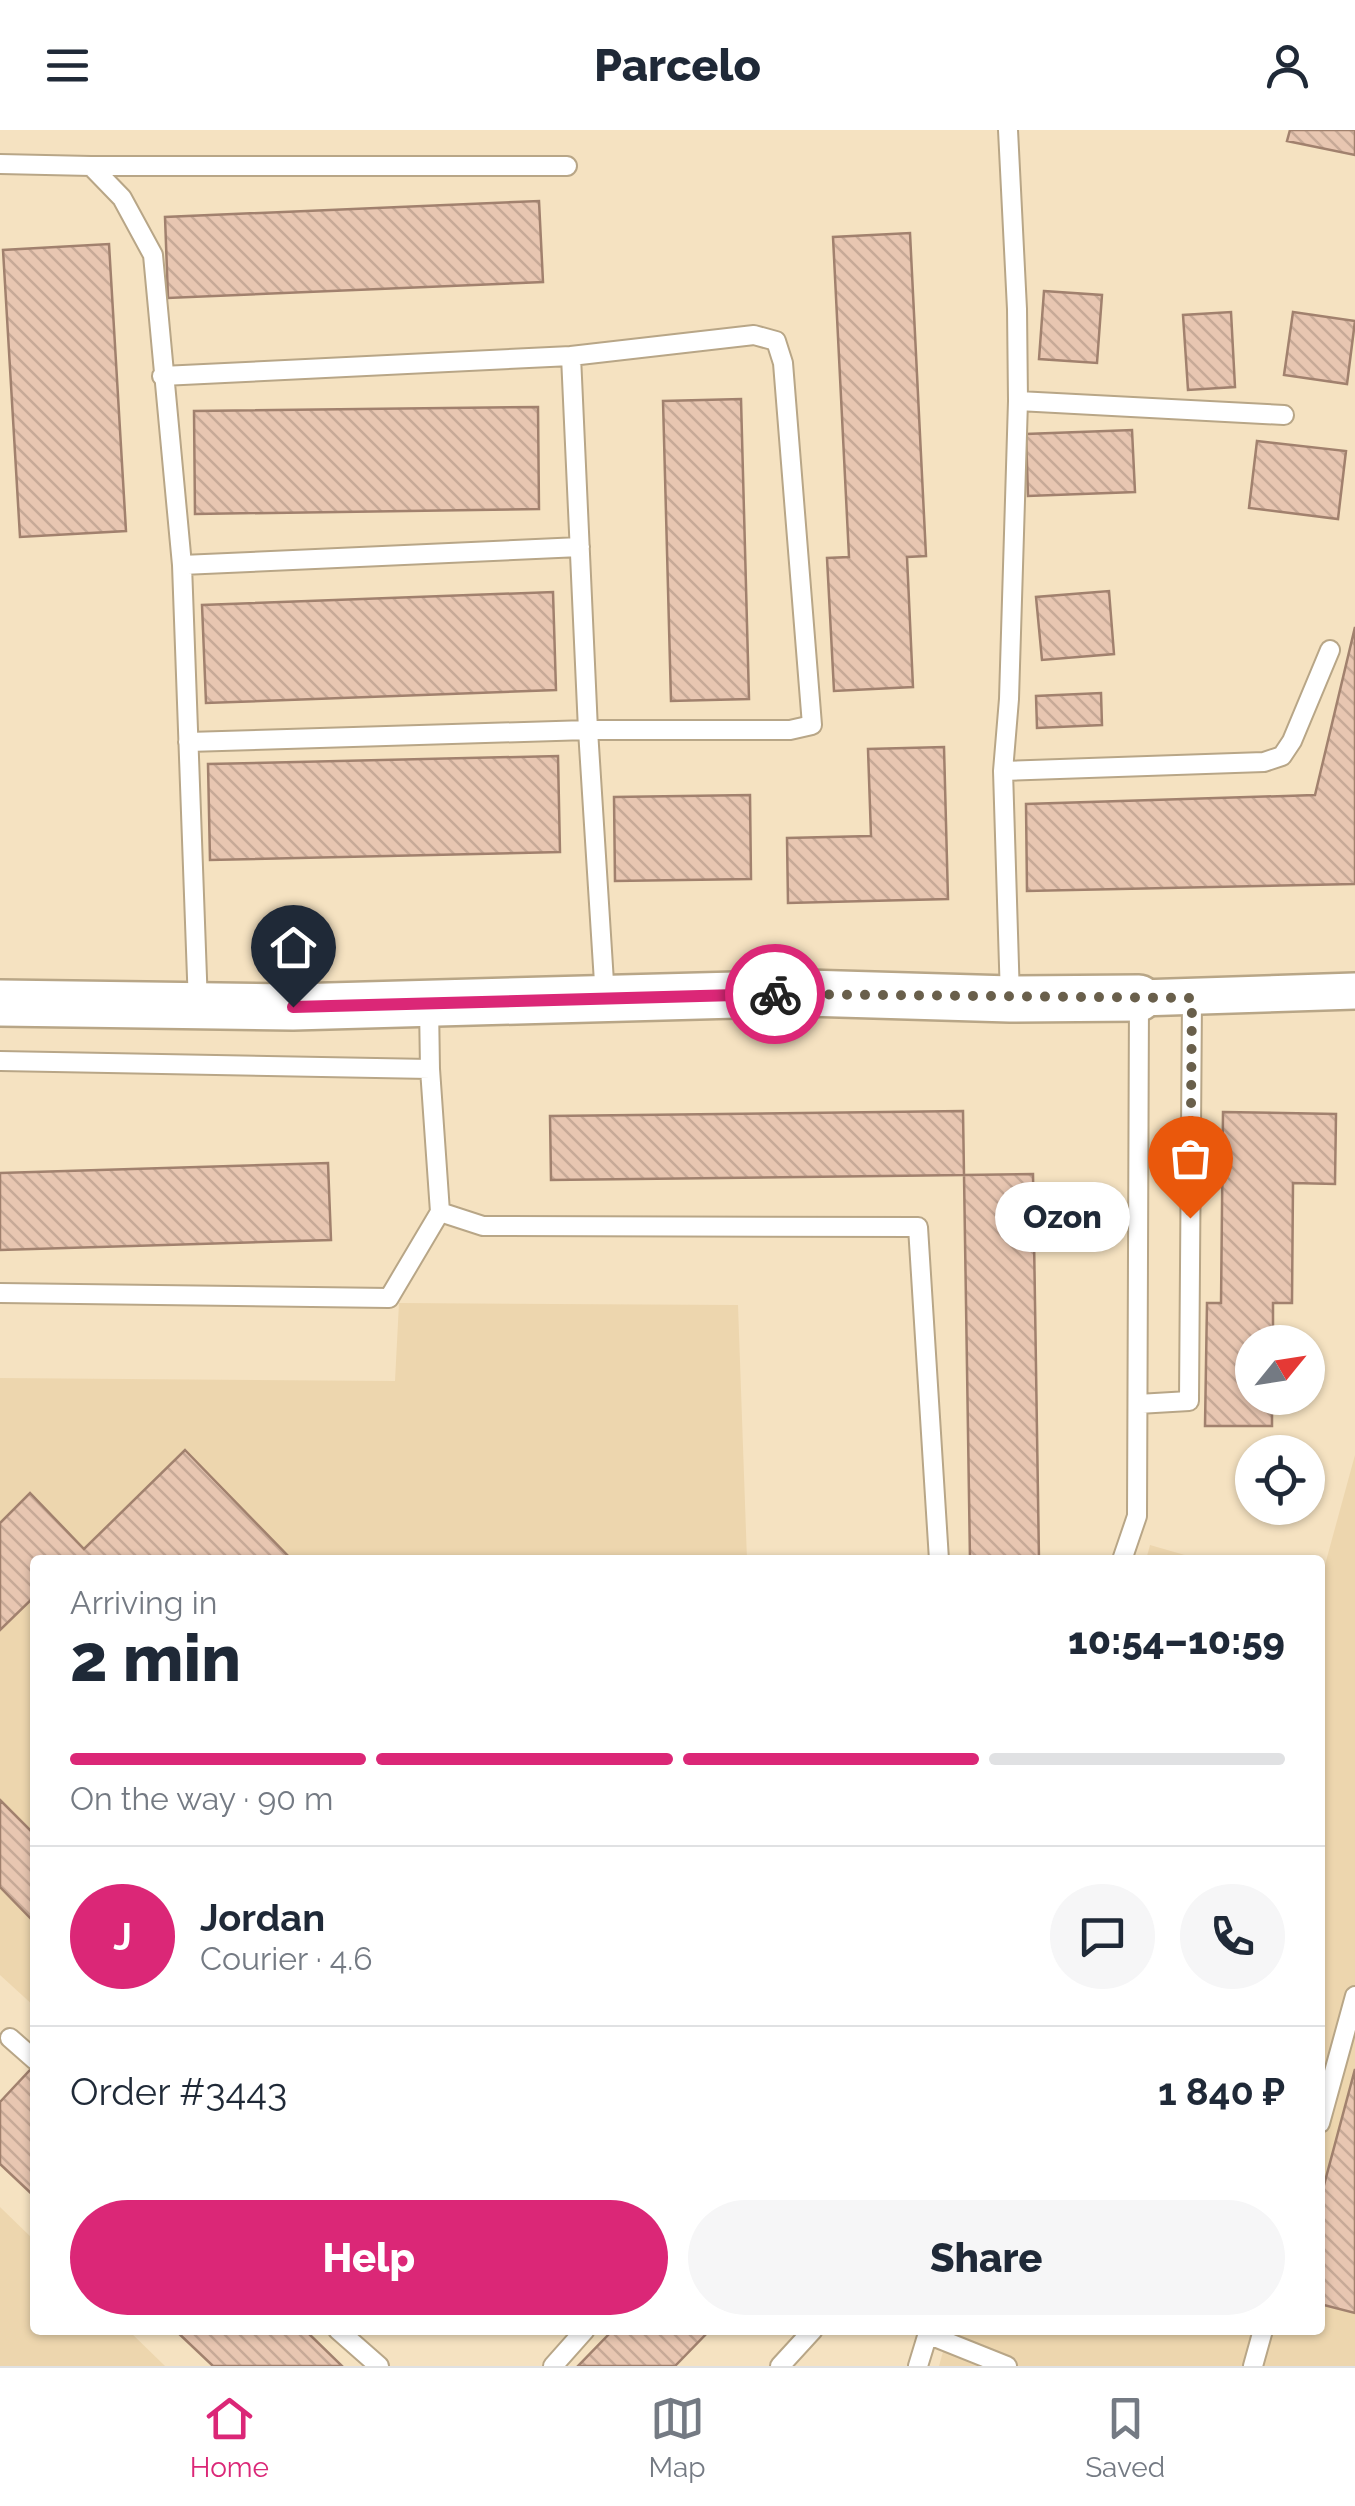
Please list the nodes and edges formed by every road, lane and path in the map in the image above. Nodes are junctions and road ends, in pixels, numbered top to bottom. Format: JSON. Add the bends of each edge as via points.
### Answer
{"nodes":[{"id":1,"x":1008,"y":130,"type":"edge"},
{"id":2,"x":0,"y":164,"type":"edge"},
{"id":3,"x":92,"y":166,"type":"junction"},
{"id":4,"x":567,"y":166,"type":"dead end"},
{"id":5,"x":571,"y":356,"type":"junction"},
{"id":6,"x":162,"y":376,"type":"junction"},
{"id":7,"x":1018,"y":401,"type":"junction"},
{"id":8,"x":1284,"y":415,"type":"dead end"},
{"id":9,"x":580,"y":547,"type":"junction"},
{"id":10,"x":182,"y":565,"type":"junction"},
{"id":11,"x":1330,"y":650,"type":"dead end"},
{"id":12,"x":588,"y":730,"type":"junction"},
{"id":13,"x":188,"y":742,"type":"junction"},
{"id":14,"x":1003,"y":770,"type":"junction"},
{"id":15,"x":1355,"y":992,"type":"edge"},
{"id":16,"x":605,"y":998,"type":"junction"},
{"id":17,"x":1010,"y":998,"type":"junction"},
{"id":18,"x":1139,"y":998,"type":"junction"},
{"id":19,"x":1192,"y":998,"type":"junction"},
{"id":20,"x":0,"y":1003,"type":"edge"},
{"id":21,"x":428,"y":1004,"type":"junction"},
{"id":22,"x":198,"y":1005,"type":"junction"},
{"id":23,"x":0,"y":1061,"type":"edge"},
{"id":24,"x":430,"y":1069,"type":"junction"},
{"id":25,"x":440,"y":1212,"type":"junction"},
{"id":26,"x":0,"y":1293,"type":"edge"},
{"id":27,"x":1138,"y":1404,"type":"junction"},
{"id":28,"x":939,"y":1555,"type":"edge"},
{"id":29,"x":1124,"y":1555,"type":"edge"},
{"id":30,"x":1355,"y":1996,"type":"edge"},
{"id":31,"x":3,"y":2039,"type":"edge"},
{"id":32,"x":30,"y":2057,"type":"edge"},
{"id":33,"x":1325,"y":2105,"type":"edge"},
{"id":34,"x":344,"y":2335,"type":"edge"},
{"id":35,"x":582,"y":2335,"type":"edge"},
{"id":36,"x":808,"y":2335,"type":"edge"},
{"id":37,"x":927,"y":2335,"type":"edge"},
{"id":38,"x":935,"y":2335,"type":"edge"},
{"id":39,"x":1262,"y":2335,"type":"edge"},
{"id":40,"x":378,"y":2366,"type":"edge"},
{"id":41,"x":554,"y":2366,"type":"edge"},
{"id":42,"x":780,"y":2366,"type":"edge"},
{"id":43,"x":918,"y":2366,"type":"edge"},
{"id":44,"x":1008,"y":2366,"type":"edge"},
{"id":45,"x":1253,"y":2366,"type":"edge"}],
"edges":[{"from":1,"to":7,"type":"lane"},
{"from":2,"to":3,"type":"lane"},
{"from":3,"to":4,"type":"lane"},
{"from":3,"to":6,"type":"lane","via":[[122,198],[152,255]]},
{"from":5,"to":6,"type":"lane"},
{"from":5,"to":9,"type":"lane"},
{"from":5,"to":12,"type":"lane","via":[[754,335],[776,341],[812,725]]},
{"from":6,"to":10,"type":"lane"},
{"from":7,"to":8,"type":"lane"},
{"from":7,"to":14,"type":"lane"},
{"from":9,"to":10,"type":"lane"},
{"from":9,"to":12,"type":"lane"},
{"from":10,"to":13,"type":"lane"},
{"from":11,"to":14,"type":"lane","via":[[1282,756],[1264,762]]},
{"from":12,"to":13,"type":"lane"},
{"from":12,"to":16,"type":"lane"},
{"from":13,"to":22,"type":"lane"},
{"from":14,"to":17,"type":"lane"},
{"from":15,"to":19,"type":"street"},
{"from":16,"to":17,"type":"street"},
{"from":16,"to":21,"type":"street"},
{"from":17,"to":18,"type":"street"},
{"from":18,"to":19,"type":"street"},
{"from":18,"to":27,"type":"lane"},
{"from":19,"to":27,"type":"lane","via":[[1189,1401]]},
{"from":20,"to":22,"type":"street"},
{"from":21,"to":22,"type":"street"},
{"from":21,"to":24,"type":"lane"},
{"from":23,"to":24,"type":"lane"},
{"from":24,"to":25,"type":"lane"},
{"from":25,"to":26,"type":"lane","via":[[390,1298]]},
{"from":25,"to":28,"type":"lane","via":[[483,1226],[918,1227]]},
{"from":27,"to":29,"type":"lane","via":[[1137,1516]]},
{"from":30,"to":33,"type":"lane"},
{"from":31,"to":32,"type":"lane"},
{"from":34,"to":40,"type":"lane"},
{"from":35,"to":41,"type":"lane"},
{"from":36,"to":42,"type":"lane"},
{"from":37,"to":43,"type":"lane"},
{"from":38,"to":44,"type":"lane"},
{"from":39,"to":45,"type":"lane"}]}
